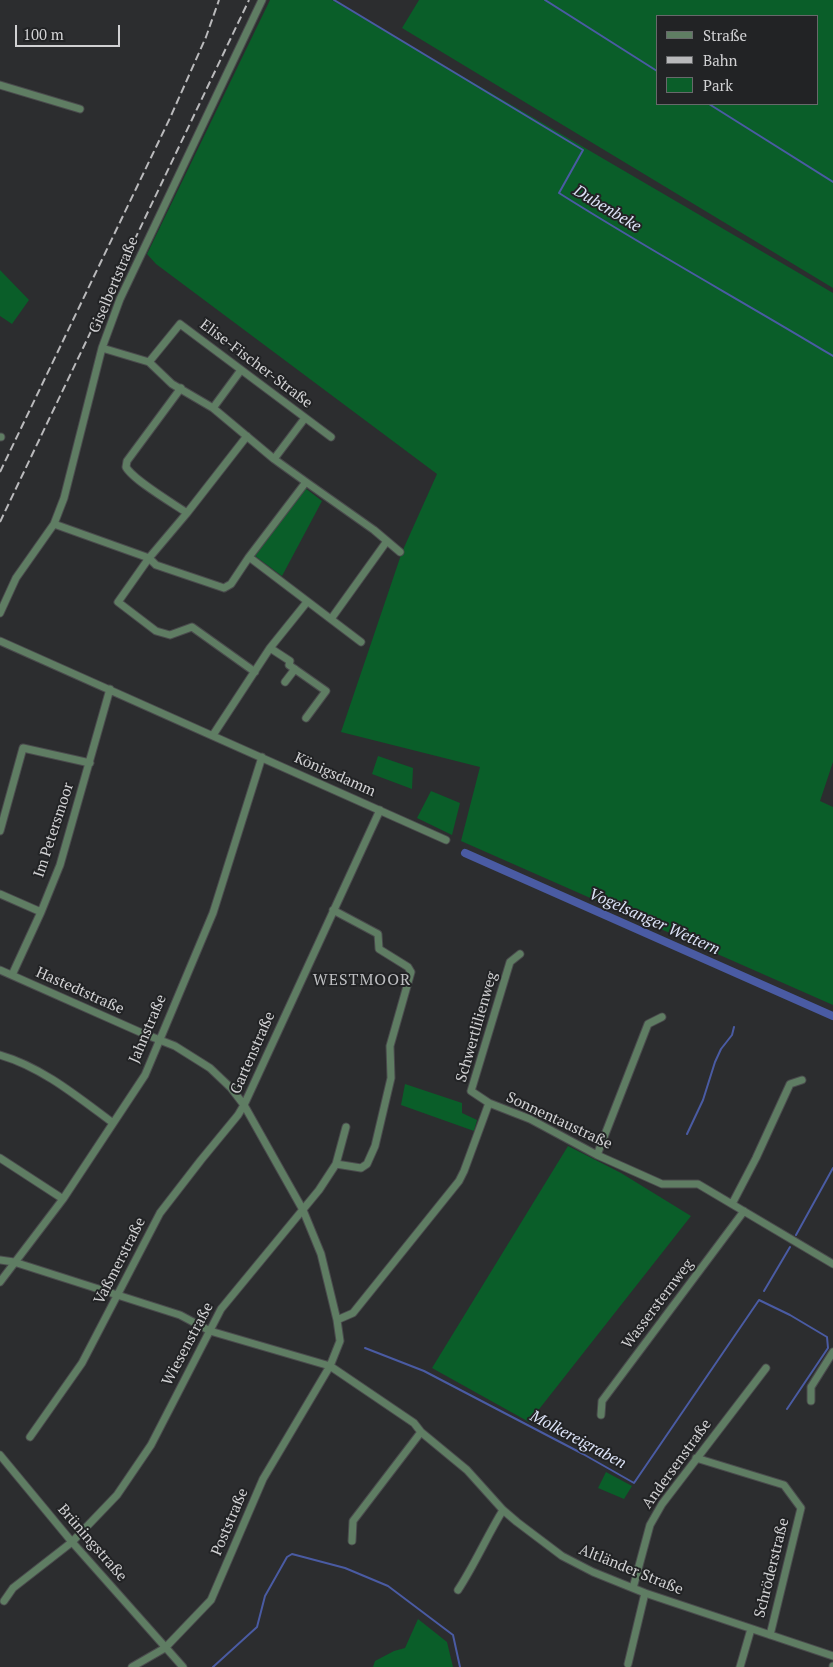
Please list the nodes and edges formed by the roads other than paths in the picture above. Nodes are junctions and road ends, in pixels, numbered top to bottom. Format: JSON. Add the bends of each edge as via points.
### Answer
{"nodes":[{"id":1,"x":262,"y":0,"type":"edge"},
{"id":2,"x":0,"y":85,"type":"edge"},
{"id":3,"x":80,"y":109,"type":"dead end"},
{"id":4,"x":102,"y":348,"type":"junction"},
{"id":5,"x":149,"y":362,"type":"junction"},
{"id":6,"x":241,"y":370,"type":"junction"},
{"id":7,"x":180,"y":388,"type":"junction"},
{"id":8,"x":213,"y":408,"type":"junction"},
{"id":9,"x":305,"y":418,"type":"junction"},
{"id":10,"x":247,"y":436,"type":"junction"},
{"id":11,"x":331,"y":437,"type":"dead end"},
{"id":12,"x":274,"y":459,"type":"junction"},
{"id":13,"x":306,"y":482,"type":"junction"},
{"id":14,"x":188,"y":513,"type":"junction"},
{"id":15,"x":54,"y":524,"type":"junction"},
{"id":16,"x":387,"y":541,"type":"junction"},
{"id":17,"x":400,"y":552,"type":"dead end"},
{"id":18,"x":148,"y":558,"type":"junction"},
{"id":19,"x":249,"y":558,"type":"junction"},
{"id":20,"x":306,"y":602,"type":"junction"},
{"id":21,"x":0,"y":613,"type":"edge"},
{"id":22,"x":330,"y":619,"type":"junction"},
{"id":23,"x":0,"y":641,"type":"edge"},
{"id":24,"x":361,"y":642,"type":"dead end"},
{"id":25,"x":270,"y":648,"type":"junction"},
{"id":26,"x":295,"y":669,"type":"junction"},
{"id":27,"x":254,"y":672,"type":"junction"},
{"id":28,"x":286,"y":682,"type":"dead end"},
{"id":29,"x":110,"y":689,"type":"junction"},
{"id":30,"x":306,"y":718,"type":"dead end"},
{"id":31,"x":213,"y":735,"type":"junction"},
{"id":32,"x":262,"y":757,"type":"junction"},
{"id":33,"x":90,"y":763,"type":"junction"},
{"id":34,"x":380,"y":810,"type":"junction"},
{"id":35,"x":0,"y":831,"type":"edge"},
{"id":36,"x":446,"y":840,"type":"dead end"},
{"id":37,"x":0,"y":894,"type":"edge"},
{"id":38,"x":334,"y":910,"type":"junction"},
{"id":39,"x":41,"y":912,"type":"junction"},
{"id":40,"x":520,"y":954,"type":"dead end"},
{"id":41,"x":0,"y":970,"type":"edge"},
{"id":42,"x":12,"y":975,"type":"junction"},
{"id":43,"x":662,"y":1017,"type":"dead end"},
{"id":44,"x":159,"y":1040,"type":"junction"},
{"id":45,"x":0,"y":1055,"type":"edge"},
{"id":46,"x":802,"y":1080,"type":"dead end"},
{"id":47,"x":489,"y":1104,"type":"junction"},
{"id":48,"x":244,"y":1105,"type":"junction"},
{"id":49,"x":113,"y":1122,"type":"junction"},
{"id":50,"x":346,"y":1127,"type":"dead end"},
{"id":51,"x":597,"y":1155,"type":"junction"},
{"id":52,"x":0,"y":1158,"type":"edge"},
{"id":53,"x":336,"y":1164,"type":"junction"},
{"id":54,"x":63,"y":1199,"type":"junction"},
{"id":55,"x":732,"y":1204,"type":"junction"},
{"id":56,"x":303,"y":1210,"type":"junction"},
{"id":57,"x":744,"y":1211,"type":"junction"},
{"id":58,"x":0,"y":1260,"type":"edge"},
{"id":59,"x":14,"y":1262,"type":"junction"},
{"id":60,"x":833,"y":1264,"type":"edge"},
{"id":61,"x":0,"y":1282,"type":"edge"},
{"id":62,"x":118,"y":1294,"type":"junction"},
{"id":63,"x":337,"y":1320,"type":"junction"},
{"id":64,"x":210,"y":1331,"type":"junction"},
{"id":65,"x":833,"y":1352,"type":"edge"},
{"id":66,"x":330,"y":1366,"type":"junction"},
{"id":67,"x":766,"y":1368,"type":"dead end"},
{"id":68,"x":811,"y":1401,"type":"dead end"},
{"id":69,"x":601,"y":1415,"type":"dead end"},
{"id":70,"x":421,"y":1432,"type":"junction"},
{"id":71,"x":30,"y":1437,"type":"dead end"},
{"id":72,"x":696,"y":1458,"type":"junction"},
{"id":73,"x":2,"y":1461,"type":"edge"},
{"id":74,"x":503,"y":1510,"type":"junction"},
{"id":75,"x":352,"y":1541,"type":"dead end"},
{"id":76,"x":72,"y":1542,"type":"junction"},
{"id":77,"x":633,"y":1588,"type":"junction"},
{"id":78,"x":458,"y":1590,"type":"dead end"},
{"id":79,"x":645,"y":1593,"type":"junction"},
{"id":80,"x":4,"y":1600,"type":"dead end"},
{"id":81,"x":751,"y":1629,"type":"junction"},
{"id":82,"x":770,"y":1635,"type":"junction"},
{"id":83,"x":164,"y":1648,"type":"junction"},
{"id":84,"x":833,"y":1656,"type":"edge"},
{"id":85,"x":628,"y":1664,"type":"dead end"},
{"id":86,"x":132,"y":1667,"type":"edge"},
{"id":87,"x":183,"y":1667,"type":"edge"},
{"id":88,"x":740,"y":1667,"type":"edge"}],
"edges":[{"from":1,"to":4,"type":"street","name":"Giselbertstraße","via":[[120,298]]},
{"from":2,"to":3,"type":"street"},
{"from":4,"to":5,"type":"street"},
{"from":4,"to":15,"type":"street","name":"Giselbertstraße","via":[[64,498]]},
{"from":5,"to":6,"type":"street","name":"Elise-Fischer-Straße","via":[[180,324]]},
{"from":5,"to":7,"type":"street"},
{"from":6,"to":8,"type":"street"},
{"from":6,"to":9,"type":"street","name":"Elise-Fischer-Straße"},
{"from":7,"to":8,"type":"street"},
{"from":7,"to":14,"type":"street","via":[[127,461],[126,467]]},
{"from":8,"to":10,"type":"street"},
{"from":9,"to":11,"type":"street","name":"Elise-Fischer-Straße"},
{"from":9,"to":12,"type":"street"},
{"from":10,"to":12,"type":"street"},
{"from":10,"to":14,"type":"street"},
{"from":12,"to":13,"type":"street"},
{"from":13,"to":16,"type":"street"},
{"from":13,"to":19,"type":"street"},
{"from":14,"to":18,"type":"street"},
{"from":15,"to":18,"type":"street"},
{"from":15,"to":21,"type":"street","name":"Giselbertstraße","via":[[16,578]]},
{"from":16,"to":17,"type":"street"},
{"from":16,"to":22,"type":"street"},
{"from":18,"to":19,"type":"street","via":[[156,565],[224,588],[231,584]]},
{"from":18,"to":27,"type":"street","via":[[118,602],[156,631],[170,634],[192,627]]},
{"from":19,"to":20,"type":"street"},
{"from":20,"to":22,"type":"street"},
{"from":20,"to":25,"type":"street"},
{"from":22,"to":24,"type":"street"},
{"from":23,"to":29,"type":"street","name":"Königsdamm"},
{"from":25,"to":26,"type":"street","via":[[290,661],[289,665]]},
{"from":25,"to":27,"type":"street"},
{"from":26,"to":28,"type":"street"},
{"from":26,"to":30,"type":"street","via":[[326,691]]},
{"from":27,"to":31,"type":"street"},
{"from":29,"to":31,"type":"street","name":"Königsdamm"},
{"from":29,"to":33,"type":"street","name":"Im Petersmoor"},
{"from":31,"to":32,"type":"street","name":"Königsdamm"},
{"from":32,"to":34,"type":"street","name":"Königsdamm"},
{"from":32,"to":44,"type":"street","name":"Jahnstraße","via":[[213,913]]},
{"from":33,"to":35,"type":"street","via":[[23,748]]},
{"from":33,"to":39,"type":"street","name":"Im Petersmoor","via":[[60,865]]},
{"from":34,"to":36,"type":"street","name":"Königsdamm"},
{"from":34,"to":38,"type":"street","name":"Gartenstraße"},
{"from":37,"to":39,"type":"street"},
{"from":38,"to":48,"type":"street","name":"Gartenstraße"},
{"from":38,"to":53,"type":"street","via":[[378,934],[379,949],[411,972],[390,1046],[390,1084],[375,1146],[367,1164],[361,1168]]},
{"from":39,"to":42,"type":"street","name":"Im Petersmoor"},
{"from":40,"to":47,"type":"street","name":"Schwertlilienweg","via":[[510,962],[471,1091]]},
{"from":41,"to":42,"type":"street","name":"Hastedtstraße"},
{"from":42,"to":44,"type":"street","name":"Hastedtstraße"},
{"from":43,"to":51,"type":"street","via":[[648,1024]]},
{"from":44,"to":48,"type":"street","name":"Hastedtstraße","via":[[176,1046],[210,1068]]},
{"from":44,"to":49,"type":"street","name":"Jahnstraße","via":[[145,1075]]},
{"from":45,"to":49,"type":"street","via":[[49,1077]]},
{"from":46,"to":55,"type":"street","via":[[790,1084]]},
{"from":47,"to":51,"type":"street","name":"Sonnentaustraße","via":[[530,1119]]},
{"from":47,"to":63,"type":"street","name":"Sonnentaustraße","via":[[458,1181],[353,1314]]},
{"from":48,"to":56,"type":"street","name":"Gartenstraße"},
{"from":48,"to":62,"type":"street","name":"Vaßmerstraße","via":[[160,1213]]},
{"from":49,"to":54,"type":"street","name":"Jahnstraße"},
{"from":50,"to":53,"type":"street","name":"Wiesenstraße"},
{"from":51,"to":55,"type":"street","name":"Sonnentaustraße","via":[[662,1184],[698,1184]]},
{"from":52,"to":54,"type":"street"},
{"from":53,"to":56,"type":"street","name":"Wiesenstraße"},
{"from":54,"to":59,"type":"street","name":"Jahnstraße"},
{"from":55,"to":57,"type":"street"},
{"from":56,"to":63,"type":"street","name":"Gartenstraße","via":[[320,1254]]},
{"from":56,"to":64,"type":"street","name":"Wiesenstraße","via":[[221,1309]]},
{"from":57,"to":60,"type":"street"},
{"from":57,"to":69,"type":"street","name":"Wassersternweg","via":[[602,1401]]},
{"from":58,"to":59,"type":"street","name":"Altländer Straße"},
{"from":59,"to":61,"type":"street","name":"Jahnstraße"},
{"from":59,"to":62,"type":"street","name":"Altländer Straße"},
{"from":62,"to":64,"type":"street","name":"Altländer Straße","via":[[180,1315]]},
{"from":62,"to":71,"type":"street","name":"Vaßmerstraße","via":[[82,1363]]},
{"from":63,"to":66,"type":"street","name":"Gartenstraße","via":[[340,1341]]},
{"from":64,"to":66,"type":"street","name":"Altländer Straße"},
{"from":64,"to":76,"type":"street","name":"Wiesenstraße","via":[[151,1445],[117,1494]]},
{"from":65,"to":68,"type":"street","via":[[811,1387]]},
{"from":66,"to":70,"type":"street","name":"Altländer Straße","via":[[414,1423]]},
{"from":66,"to":83,"type":"street","name":"Poststraße","via":[[263,1479],[211,1600]]},
{"from":67,"to":72,"type":"street","name":"Andersenstraße"},
{"from":70,"to":74,"type":"street","name":"Altländer Straße","via":[[467,1470]]},
{"from":70,"to":75,"type":"street","via":[[353,1521]]},
{"from":72,"to":77,"type":"street","name":"Andersenstraße","via":[[650,1524]]},
{"from":72,"to":82,"type":"street","name":"Schröderstraße","via":[[784,1485],[801,1508]]},
{"from":73,"to":76,"type":"street","name":"Brüningstraße"},
{"from":74,"to":77,"type":"street","name":"Altländer Straße","via":[[562,1556]]},
{"from":74,"to":78,"type":"street"},
{"from":76,"to":80,"type":"street","name":"Wiesenstraße","via":[[13,1588]]},
{"from":76,"to":83,"type":"street","name":"Brüningstraße"},
{"from":77,"to":79,"type":"street","name":"Altländer Straße"},
{"from":79,"to":81,"type":"street","name":"Altländer Straße"},
{"from":79,"to":85,"type":"street"},
{"from":81,"to":82,"type":"street","name":"Altländer Straße"},
{"from":81,"to":88,"type":"street"},
{"from":82,"to":84,"type":"street","name":"Altländer Straße"},
{"from":83,"to":86,"type":"street","name":"Poststraße"},
{"from":83,"to":87,"type":"street","name":"Brüningstraße"}]}
